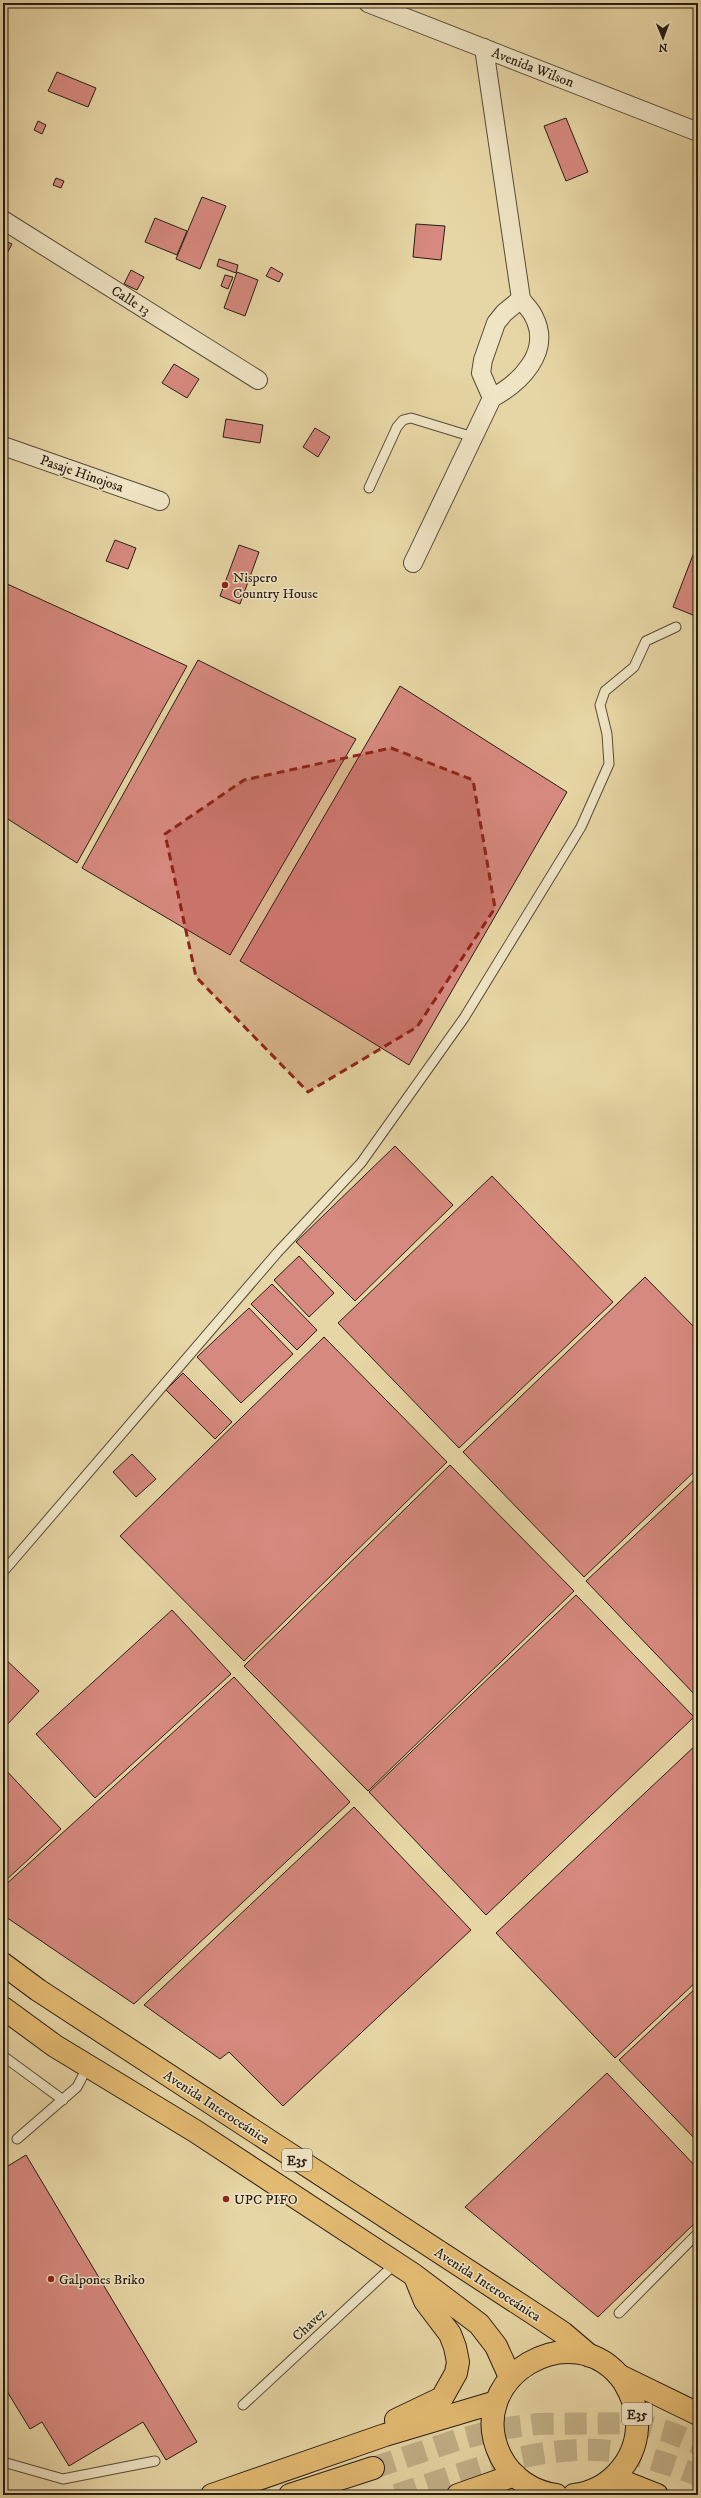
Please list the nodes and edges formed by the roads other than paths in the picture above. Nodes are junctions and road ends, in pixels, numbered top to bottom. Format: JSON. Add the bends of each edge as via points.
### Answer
{"nodes":[{"id":1,"x":368,"y":3,"type":"edge"},
{"id":2,"x":484,"y":48,"type":"junction"},
{"id":3,"x":698,"y":132,"type":"edge"},
{"id":4,"x":3,"y":220,"type":"edge"},
{"id":5,"x":521,"y":299,"type":"junction"},
{"id":6,"x":258,"y":380,"type":"dead end"},
{"id":7,"x":492,"y":398,"type":"junction"},
{"id":8,"x":473,"y":437,"type":"junction"},
{"id":9,"x":3,"y":446,"type":"edge"},
{"id":10,"x":369,"y":488,"type":"dead end"},
{"id":11,"x":160,"y":501,"type":"dead end"},
{"id":12,"x":413,"y":563,"type":"dead end"},
{"id":13,"x":676,"y":626,"type":"dead end"},
{"id":14,"x":3,"y":1572,"type":"edge"},
{"id":15,"x":3,"y":1964,"type":"edge"},
{"id":16,"x":3,"y":2008,"type":"edge"},
{"id":17,"x":3,"y":2056,"type":"edge"},
{"id":18,"x":88,"y":2066,"type":"junction"},
{"id":19,"x":63,"y":2100,"type":"junction"},
{"id":20,"x":17,"y":2138,"type":"dead end"},
{"id":21,"x":698,"y":2233,"type":"edge"},
{"id":22,"x":395,"y":2264,"type":"junction"},
{"id":23,"x":414,"y":2275,"type":"junction"},
{"id":24,"x":619,"y":2313,"type":"dead end"},
{"id":25,"x":590,"y":2356,"type":"junction"},
{"id":26,"x":619,"y":2375,"type":"junction"},
{"id":27,"x":510,"y":2377,"type":"junction"},
{"id":28,"x":496,"y":2402,"type":"junction"},
{"id":29,"x":243,"y":2405,"type":"dead end"},
{"id":30,"x":698,"y":2414,"type":"edge"},
{"id":31,"x":385,"y":2436,"type":"junction"},
{"id":32,"x":155,"y":2461,"type":"dead end"},
{"id":33,"x":3,"y":2462,"type":"edge"},
{"id":34,"x":373,"y":2468,"type":"tunnel mouth"},
{"id":35,"x":514,"y":2475,"type":"junction"},
{"id":36,"x":614,"y":2478,"type":"junction"},
{"id":37,"x":212,"y":2495,"type":"edge"},
{"id":38,"x":290,"y":2495,"type":"edge"},
{"id":39,"x":458,"y":2495,"type":"edge"},
{"id":40,"x":556,"y":2495,"type":"edge"},
{"id":41,"x":574,"y":2495,"type":"edge"},
{"id":42,"x":657,"y":2495,"type":"edge"}],
"edges":[{"from":1,"to":2,"type":"street","name":"Avenida Wilson"},
{"from":2,"to":3,"type":"street","name":"Avenida Wilson"},
{"from":2,"to":5,"type":"street"},
{"from":4,"to":6,"type":"street","name":"Calle 13"},
{"from":5,"to":7,"type":"street","via":[[496,323],[483,360],[481,373]]},
{"from":5,"to":7,"type":"street","via":[[534,317],[539,333],[538,348],[523,376],[506,391]]},
{"from":7,"to":8,"type":"street"},
{"from":8,"to":10,"type":"lane","via":[[411,418],[403,420],[397,427]]},
{"from":8,"to":12,"type":"street"},
{"from":9,"to":11,"type":"street","name":"Pasaje Hinojosa"},
{"from":13,"to":14,"type":"lane","via":[[646,641],[634,667],[604,691],[600,705],[607,734],[609,764],[581,827],[464,1018],[361,1163],[277,1253]]},
{"from":15,"to":25,"type":"highway","name":"Avenida Interoceánica","number":"E35","via":[[45,1995],[539,2316]]},
{"from":16,"to":18,"type":"highway","number":"E35","via":[[55,2046]]},
{"from":17,"to":19,"type":"lane"},
{"from":18,"to":19,"type":"lane","via":[[76,2087]]},
{"from":18,"to":22,"type":"highway","number":"E35","via":[[195,2131]]},
{"from":19,"to":20,"type":"lane"},
{"from":21,"to":24,"type":"lane"},
{"from":22,"to":23,"type":"highway","number":"E35"},
{"from":22,"to":29,"type":"lane","name":"Chavez"},
{"from":23,"to":27,"type":"highway","number":"E35","via":[[479,2324],[496,2346]]},
{"from":23,"to":31,"type":"highway","via":[[425,2301],[450,2334],[455,2347],[457,2367],[442,2398],[396,2420]]},
{"from":25,"to":26,"type":"highway","number":"E35","via":[[606,2364]]},
{"from":25,"to":27,"type":"highway","number":"E35","via":[[572,2352],[538,2357],[523,2365]]},
{"from":26,"to":30,"type":"highway"},
{"from":26,"to":36,"type":"highway","number":"E35","via":[[632,2394],[638,2416],[636,2439],[628,2460]]},
{"from":27,"to":28,"type":"highway","number":"E35"},
{"from":28,"to":31,"type":"highway"},
{"from":28,"to":35,"type":"highway","number":"E35","via":[[493,2426],[497,2449]]},
{"from":31,"to":37,"type":"highway"},
{"from":32,"to":33,"type":"lane","via":[[63,2479]]},
{"from":34,"to":38,"type":"highway"},
{"from":35,"to":39,"type":"highway"},
{"from":35,"to":40,"type":"highway","number":"E35","via":[[531,2487]]},
{"from":36,"to":41,"type":"highway","number":"E35","via":[[599,2488]]},
{"from":36,"to":42,"type":"highway"}]}
